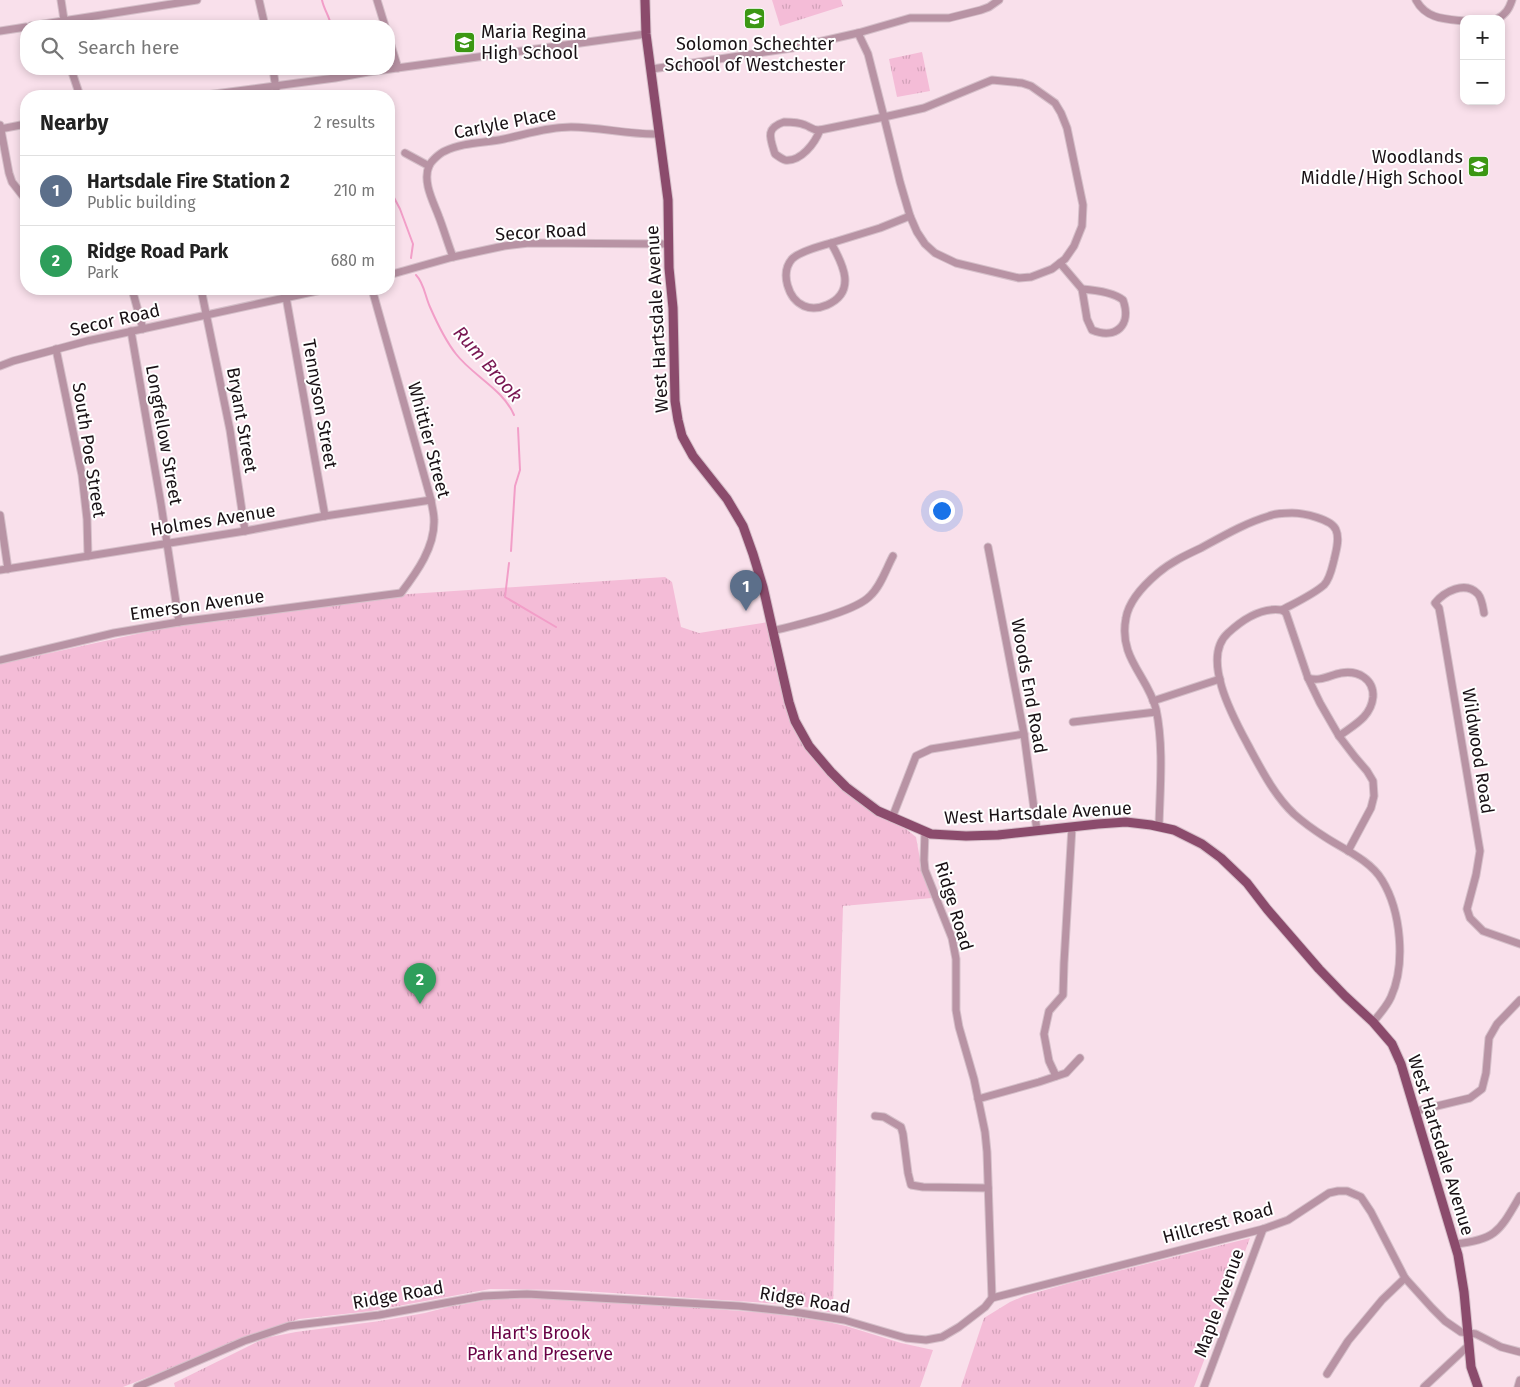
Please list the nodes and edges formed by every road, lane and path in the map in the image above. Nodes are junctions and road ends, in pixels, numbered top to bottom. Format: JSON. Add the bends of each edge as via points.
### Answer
{"nodes":[{"id":1,"x":61,"y":0,"type":"edge"},
{"id":2,"x":197,"y":0,"type":"edge"},
{"id":3,"x":259,"y":0,"type":"edge"},
{"id":4,"x":377,"y":0,"type":"edge"},
{"id":5,"x":645,"y":0,"type":"edge"},
{"id":6,"x":999,"y":0,"type":"edge"},
{"id":7,"x":1416,"y":0,"type":"edge"},
{"id":8,"x":1512,"y":0,"type":"edge"},
{"id":9,"x":1504,"y":15,"type":"edge"},
{"id":10,"x":64,"y":20,"type":"edge"},
{"id":11,"x":86,"y":20,"type":"edge"},
{"id":12,"x":264,"y":20,"type":"edge"},
{"id":13,"x":383,"y":20,"type":"edge"},
{"id":14,"x":1460,"y":21,"type":"edge"},
{"id":15,"x":20,"y":28,"type":"edge"},
{"id":16,"x":0,"y":31,"type":"edge"},
{"id":17,"x":646,"y":34,"type":"junction"},
{"id":18,"x":858,"y":34,"type":"junction"},
{"id":19,"x":395,"y":58,"type":"edge"},
{"id":20,"x":395,"y":68,"type":"edge"},
{"id":21,"x":398,"y":68,"type":"junction"},
{"id":22,"x":652,"y":69,"type":"junction"},
{"id":23,"x":73,"y":75,"type":"edge"},
{"id":24,"x":274,"y":75,"type":"edge"},
{"id":25,"x":352,"y":75,"type":"edge"},
{"id":26,"x":277,"y":86,"type":"junction"},
{"id":27,"x":78,"y":90,"type":"edge"},
{"id":28,"x":246,"y":90,"type":"edge"},
{"id":29,"x":277,"y":90,"type":"edge"},
{"id":30,"x":884,"y":117,"type":"junction"},
{"id":31,"x":0,"y":125,"type":"edge"},
{"id":32,"x":20,"y":125,"type":"edge"},
{"id":33,"x":0,"y":129,"type":"edge"},
{"id":34,"x":820,"y":130,"type":"junction"},
{"id":35,"x":658,"y":134,"type":"junction"},
{"id":36,"x":405,"y":153,"type":"dead end"},
{"id":37,"x":429,"y":166,"type":"junction"},
{"id":38,"x":20,"y":192,"type":"edge"},
{"id":39,"x":910,"y":216,"type":"junction"},
{"id":40,"x":831,"y":243,"type":"junction"},
{"id":41,"x":668,"y":244,"type":"junction"},
{"id":42,"x":453,"y":257,"type":"junction"},
{"id":43,"x":1060,"y":263,"type":"junction"},
{"id":44,"x":395,"y":273,"type":"edge"},
{"id":45,"x":1082,"y":289,"type":"junction"},
{"id":46,"x":134,"y":295,"type":"edge"},
{"id":47,"x":202,"y":295,"type":"edge"},
{"id":48,"x":299,"y":295,"type":"edge"},
{"id":49,"x":374,"y":295,"type":"edge"},
{"id":50,"x":286,"y":298,"type":"junction"},
{"id":51,"x":206,"y":315,"type":"junction"},
{"id":52,"x":143,"y":329,"type":"junction"},
{"id":53,"x":131,"y":331,"type":"junction"},
{"id":54,"x":56,"y":349,"type":"junction"},
{"id":55,"x":0,"y":366,"type":"edge"},
{"id":56,"x":431,"y":500,"type":"junction"},
{"id":57,"x":0,"y":515,"type":"edge"},
{"id":58,"x":325,"y":516,"type":"junction"},
{"id":59,"x":245,"y":531,"type":"junction"},
{"id":60,"x":167,"y":543,"type":"junction"},
{"id":61,"x":988,"y":547,"type":"dead end"},
{"id":62,"x":88,"y":556,"type":"junction"},
{"id":63,"x":893,"y":556,"type":"dead end"},
{"id":64,"x":8,"y":569,"type":"junction"},
{"id":65,"x":0,"y":570,"type":"edge"},
{"id":66,"x":401,"y":593,"type":"joint"},
{"id":67,"x":1282,"y":610,"type":"junction"},
{"id":68,"x":1484,"y":613,"type":"dead end"},
{"id":69,"x":178,"y":622,"type":"junction"},
{"id":70,"x":773,"y":631,"type":"junction"},
{"id":71,"x":0,"y":660,"type":"edge"},
{"id":72,"x":1308,"y":678,"type":"junction"},
{"id":73,"x":1220,"y":680,"type":"junction"},
{"id":74,"x":1154,"y":701,"type":"junction"},
{"id":75,"x":1156,"y":712,"type":"junction"},
{"id":76,"x":1073,"y":722,"type":"dead end"},
{"id":77,"x":1024,"y":734,"type":"junction"},
{"id":78,"x":1339,"y":736,"type":"junction"},
{"id":79,"x":892,"y":818,"type":"junction"},
{"id":80,"x":1159,"y":826,"type":"junction"},
{"id":81,"x":1072,"y":828,"type":"junction"},
{"id":82,"x":925,"y":831,"type":"junction"},
{"id":83,"x":1037,"y":831,"type":"junction"},
{"id":84,"x":1348,"y":850,"type":"junction"},
{"id":85,"x":1520,"y":944,"type":"edge"},
{"id":86,"x":1520,"y":1000,"type":"edge"},
{"id":87,"x":1373,"y":1022,"type":"junction"},
{"id":88,"x":1080,"y":1058,"type":"dead end"},
{"id":89,"x":1056,"y":1076,"type":"junction"},
{"id":90,"x":978,"y":1099,"type":"junction"},
{"id":91,"x":1416,"y":1111,"type":"junction"},
{"id":92,"x":876,"y":1116,"type":"dead end"},
{"id":93,"x":988,"y":1188,"type":"junction"},
{"id":94,"x":1520,"y":1196,"type":"edge"},
{"id":95,"x":1263,"y":1229,"type":"junction"},
{"id":96,"x":1455,"y":1244,"type":"junction"},
{"id":97,"x":1405,"y":1278,"type":"junction"},
{"id":98,"x":992,"y":1298,"type":"junction"},
{"id":99,"x":1468,"y":1333,"type":"junction"},
{"id":100,"x":1468,"y":1346,"type":"junction"},
{"id":101,"x":1520,"y":1352,"type":"edge"},
{"id":102,"x":1327,"y":1374,"type":"dead end"},
{"id":103,"x":1520,"y":1380,"type":"edge"},
{"id":104,"x":137,"y":1387,"type":"edge"},
{"id":105,"x":1204,"y":1387,"type":"edge"},
{"id":106,"x":1424,"y":1387,"type":"edge"},
{"id":107,"x":1478,"y":1387,"type":"edge"},
{"id":108,"x":1518,"y":1387,"type":"edge"}],
"edges":[{"from":1,"to":10,"type":"street"},
{"from":2,"to":11,"type":"street"},
{"from":3,"to":12,"type":"street"},
{"from":4,"to":13,"type":"street"},
{"from":5,"to":17,"type":"main road","name":"West Hartsdale Avenue"},
{"from":6,"to":18,"type":"street","via":[[989,7],[957,16],[910,18]]},
{"from":7,"to":14,"type":"street","via":[[1429,15]]},
{"from":8,"to":9,"type":"street"},
{"from":15,"to":16,"type":"street"},
{"from":17,"to":21,"type":"street"},
{"from":17,"to":22,"type":"main road","name":"West Hartsdale Avenue"},
{"from":18,"to":22,"type":"street","via":[[792,48]]},
{"from":18,"to":30,"type":"street","via":[[868,54]]},
{"from":19,"to":21,"type":"street"},
{"from":20,"to":21,"type":"street"},
{"from":22,"to":35,"type":"main road","name":"West Hartsdale Avenue"},
{"from":23,"to":27,"type":"street"},
{"from":24,"to":26,"type":"street"},
{"from":25,"to":26,"type":"street"},
{"from":26,"to":28,"type":"street"},
{"from":26,"to":29,"type":"street"},
{"from":30,"to":34,"type":"street"},
{"from":30,"to":39,"type":"street"},
{"from":30,"to":43,"type":"street","via":[[924,108],[992,80],[1031,86],[1055,103],[1067,128],[1084,205],[1082,226],[1074,246]]},
{"from":31,"to":33,"type":"street"},
{"from":32,"to":33,"type":"street"},
{"from":33,"to":38,"type":"street","via":[[12,182]]},
{"from":34,"to":34,"type":"street","via":[[807,151],[794,159],[784,160],[775,154],[770,136],[775,125],[794,122]]},
{"from":35,"to":37,"type":"street","name":"Carlyle Place","via":[[596,128],[546,128],[452,147],[442,152]]},
{"from":35,"to":41,"type":"main road","name":"West Hartsdale Avenue","via":[[668,200]]},
{"from":36,"to":37,"type":"street"},
{"from":37,"to":42,"type":"street","via":[[427,176],[431,198]]},
{"from":39,"to":40,"type":"street"},
{"from":39,"to":43,"type":"street","via":[[925,244],[956,264],[1031,278]]},
{"from":40,"to":40,"type":"street","via":[[844,270],[845,283],[840,296],[836,302],[822,308],[804,306],[793,298],[788,288],[788,267],[799,254]]},
{"from":41,"to":42,"type":"street","name":"Secor Road","via":[[529,243]]},
{"from":41,"to":70,"type":"main road","name":"West Hartsdale Avenue","via":[[675,402],[682,436],[742,526]]},
{"from":42,"to":44,"type":"street","name":"Secor Road"},
{"from":43,"to":45,"type":"street"},
{"from":45,"to":45,"type":"street","via":[[1123,300],[1125,315],[1122,326],[1108,335],[1092,330]]},
{"from":46,"to":52,"type":"street"},
{"from":47,"to":51,"type":"street","name":"Bryant Street"},
{"from":48,"to":50,"type":"street","name":"Secor Road"},
{"from":49,"to":56,"type":"street","name":"Whittier Street"},
{"from":50,"to":51,"type":"street","name":"Secor Road"},
{"from":50,"to":58,"type":"street","name":"Tennyson Street"},
{"from":51,"to":52,"type":"street","name":"Secor Road"},
{"from":51,"to":59,"type":"street","name":"Bryant Street","via":[[230,430]]},
{"from":52,"to":53,"type":"street","name":"Secor Road"},
{"from":53,"to":54,"type":"street","name":"Secor Road"},
{"from":53,"to":60,"type":"street","name":"Longfellow Street"},
{"from":54,"to":55,"type":"street","name":"Secor Road"},
{"from":54,"to":62,"type":"street","name":"South Poe Street","via":[[82,475]]},
{"from":56,"to":58,"type":"street","name":"Holmes Avenue"},
{"from":56,"to":66,"type":"street","name":"Whittier Street","via":[[434,518],[432,542]]},
{"from":57,"to":64,"type":"street"},
{"from":58,"to":59,"type":"street","name":"Holmes Avenue"},
{"from":59,"to":60,"type":"street","name":"Holmes Avenue"},
{"from":60,"to":62,"type":"street","name":"Holmes Avenue"},
{"from":60,"to":69,"type":"street","name":"Longfellow Street"},
{"from":61,"to":77,"type":"street","name":"Woods End Road"},
{"from":62,"to":64,"type":"street","name":"Holmes Avenue"},
{"from":63,"to":70,"type":"street","via":[[868,598],[853,607]]},
{"from":64,"to":65,"type":"street","name":"Holmes Avenue"},
{"from":66,"to":69,"type":"street","name":"Emerson Avenue"},
{"from":67,"to":72,"type":"street"},
{"from":67,"to":73,"type":"street","via":[[1254,614],[1225,636],[1218,650]]},
{"from":67,"to":74,"type":"street","via":[[1326,584],[1338,537],[1334,527],[1326,521],[1293,513],[1270,515],[1230,532],[1159,572],[1131,605],[1124,628],[1130,657]]},
{"from":68,"to":85,"type":"street","name":"Wildwood Road","via":[[1477,593],[1467,587],[1440,596],[1435,603],[1441,619],[1480,851],[1467,909],[1470,918],[1483,931]]},
{"from":69,"to":71,"type":"street","name":"Emerson Avenue","via":[[114,633]]},
{"from":70,"to":79,"type":"main road","name":"West Hartsdale Avenue","via":[[789,702],[809,746],[846,787]]},
{"from":72,"to":78,"type":"street"},
{"from":72,"to":78,"type":"street","via":[[1320,680],[1342,672],[1361,674],[1369,680],[1373,694],[1370,710]]},
{"from":73,"to":74,"type":"street"},
{"from":73,"to":84,"type":"street","via":[[1237,724],[1276,792],[1295,815],[1325,838]]},
{"from":74,"to":75,"type":"street"},
{"from":75,"to":76,"type":"street"},
{"from":75,"to":80,"type":"street","via":[[1160,742]]},
{"from":77,"to":79,"type":"street","via":[[920,753]]},
{"from":77,"to":83,"type":"street","name":"Woods End Road"},
{"from":78,"to":84,"type":"street","via":[[1373,780],[1371,808]]},
{"from":79,"to":82,"type":"main road","name":"West Hartsdale Avenue"},
{"from":80,"to":81,"type":"main road","name":"West Hartsdale Avenue","via":[[1126,822]]},
{"from":80,"to":87,"type":"main road","name":"West Hartsdale Avenue","via":[[1202,844],[1221,858],[1247,883],[1319,969]]},
{"from":81,"to":83,"type":"main road","name":"West Hartsdale Avenue"},
{"from":81,"to":89,"type":"street","via":[[1064,995],[1049,1012],[1044,1034],[1049,1061]]},
{"from":82,"to":83,"type":"main road","name":"West Hartsdale Avenue","via":[[937,835],[966,836]]},
{"from":82,"to":90,"type":"street","name":"Ridge Road","via":[[925,870],[952,938],[956,959],[956,1010]]},
{"from":84,"to":87,"type":"street","via":[[1382,880],[1397,920],[1400,965],[1395,988]]},
{"from":86,"to":91,"type":"street","via":[[1497,1024],[1489,1038],[1482,1089],[1470,1098]]},
{"from":87,"to":91,"type":"main road","name":"West Hartsdale Avenue","via":[[1392,1044]]},
{"from":88,"to":89,"type":"street","via":[[1066,1073]]},
{"from":89,"to":90,"type":"street"},
{"from":90,"to":93,"type":"street","name":"Ridge Road","via":[[985,1132]]},
{"from":91,"to":96,"type":"main road","name":"West Hartsdale Avenue"},
{"from":92,"to":93,"type":"street","via":[[901,1127],[911,1184]]},
{"from":93,"to":98,"type":"street","name":"Ridge Road"},
{"from":94,"to":96,"type":"street","via":[[1492,1235],[1475,1242]]},
{"from":95,"to":97,"type":"street","name":"Hillcrest Road","via":[[1288,1220],[1329,1193],[1347,1191],[1361,1197]]},
{"from":95,"to":98,"type":"street","name":"Hillcrest Road"},
{"from":95,"to":105,"type":"street","name":"Maple Avenue"},
{"from":96,"to":99,"type":"main road","name":"West Hartsdale Avenue"},
{"from":97,"to":99,"type":"street","name":"Hillcrest Road","via":[[1445,1321]]},
{"from":97,"to":102,"type":"street","via":[[1348,1341]]},
{"from":98,"to":104,"type":"street","name":"Ridge Road","via":[[950,1333],[926,1340],[906,1338],[844,1320],[748,1307],[554,1295],[483,1296],[379,1315],[289,1326],[244,1341]]},
{"from":99,"to":100,"type":"main road","name":"West Hartsdale Avenue"},
{"from":99,"to":101,"type":"street","name":"Hillcrest Road"},
{"from":100,"to":106,"type":"street"},
{"from":100,"to":107,"type":"main road","name":"West Hartsdale Avenue"},
{"from":103,"to":108,"type":"street"}]}
